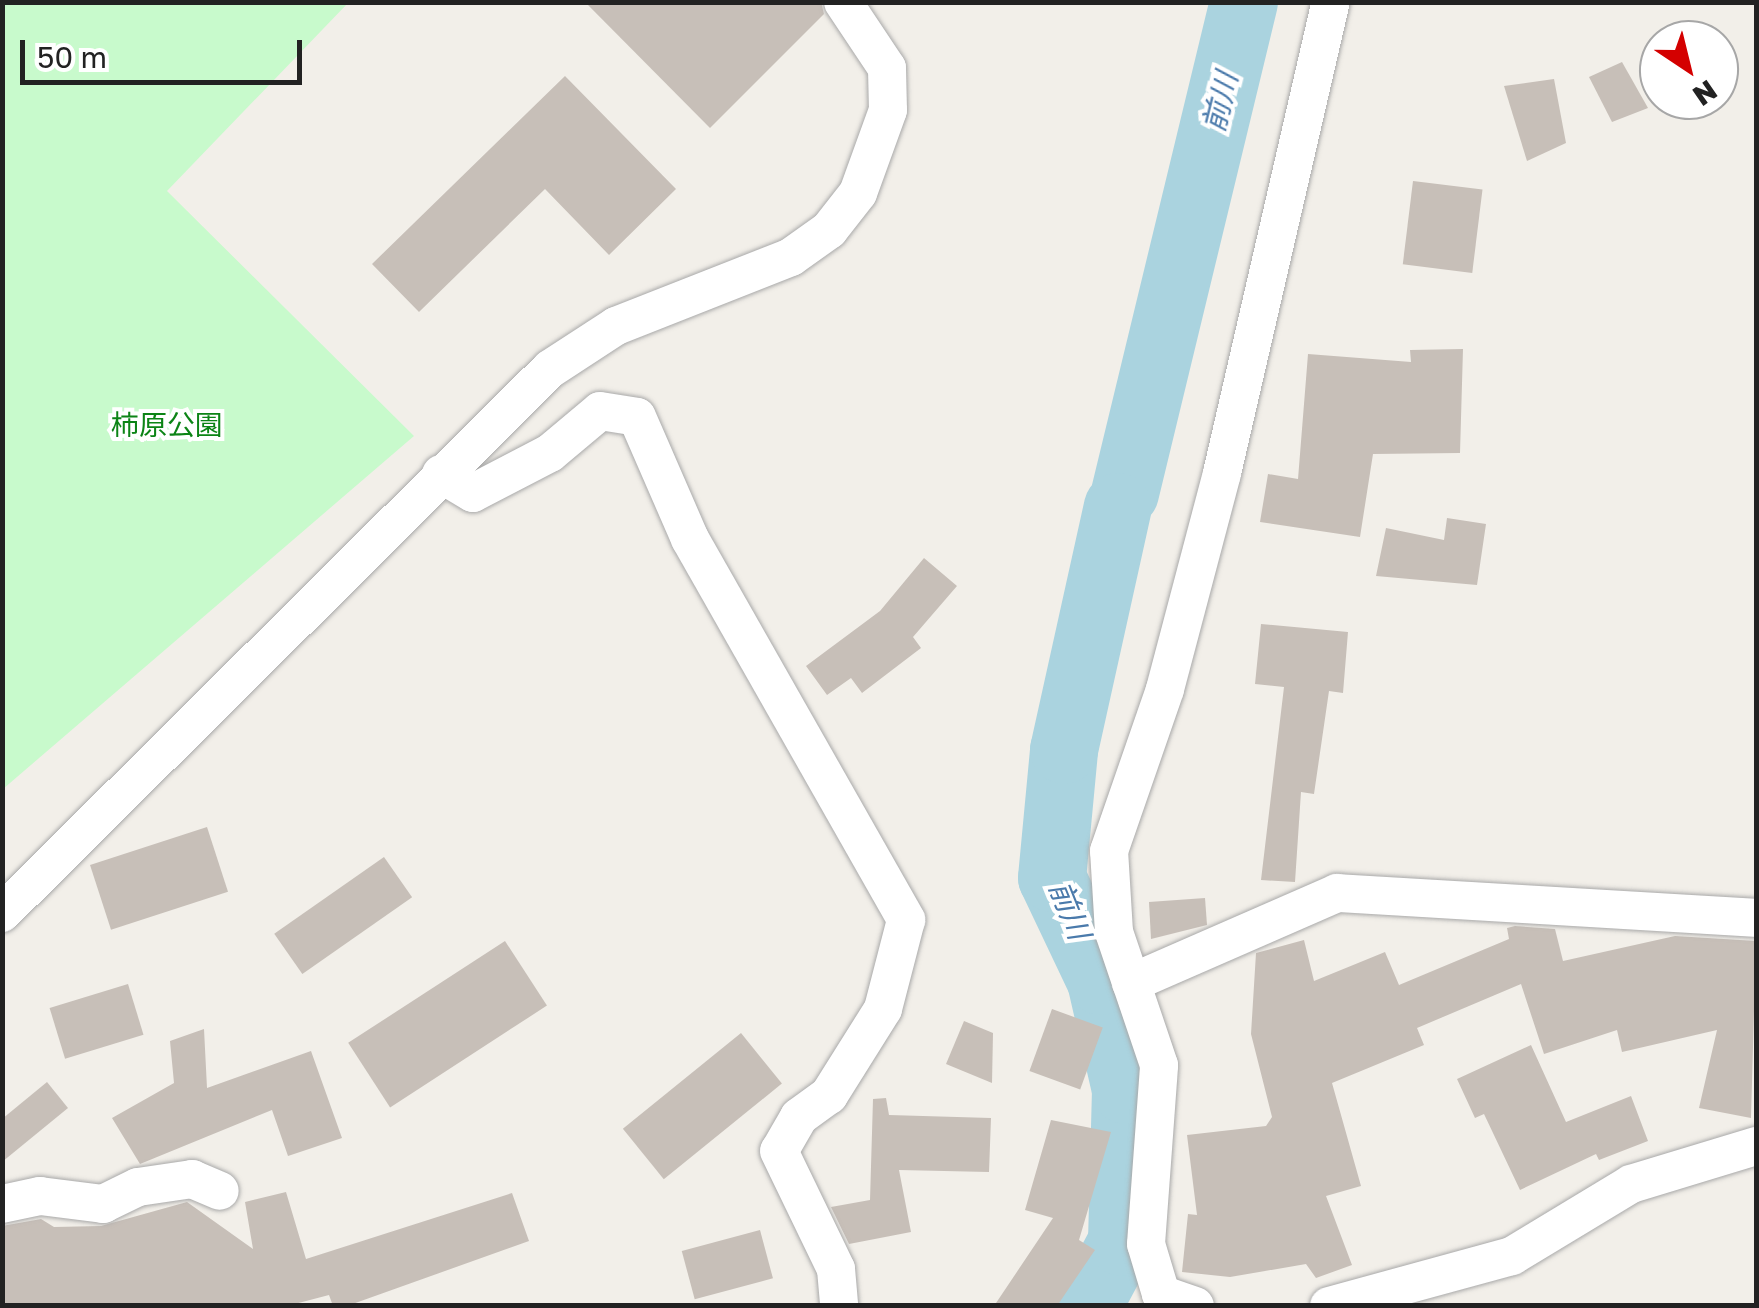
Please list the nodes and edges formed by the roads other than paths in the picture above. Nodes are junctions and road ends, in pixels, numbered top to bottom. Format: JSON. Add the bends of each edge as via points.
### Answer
{"nodes":[{"id":1,"x":844,"y":2,"type":"edge"},
{"id":2,"x":1331,"y":2,"type":"edge"},
{"id":3,"x":441,"y":474,"type":"junction"},
{"id":4,"x":2,"y":913,"type":"edge"},
{"id":5,"x":1756,"y":918,"type":"edge"},
{"id":6,"x":1131,"y":983,"type":"junction"},
{"id":7,"x":1756,"y":1146,"type":"edge"},
{"id":8,"x":220,"y":1191,"type":"dead end"},
{"id":9,"x":2,"y":1204,"type":"edge"},
{"id":10,"x":1166,"y":1302,"type":"edge"},
{"id":11,"x":840,"y":1306,"type":"edge"},
{"id":12,"x":1329,"y":1306,"type":"edge"}],
"edges":[{"from":1,"to":3,"type":"street","via":[[886,68],[888,110],[864,180],[829,230],[791,258],[616,326],[550,369]]},
{"from":2,"to":6,"type":"street","via":[[1165,689],[1114,822],[1114,932]]},
{"from":3,"to":4,"type":"street"},
{"from":3,"to":11,"type":"street","via":[[473,493],[550,453],[600,411],[637,417],[690,538],[906,920],[883,1009],[829,1095],[799,1117],[779,1151],[836,1269]]},
{"from":5,"to":6,"type":"street","via":[[1338,893]]},
{"from":6,"to":10,"type":"street","via":[[1160,1064],[1146,1244]]},
{"from":7,"to":12,"type":"street","via":[[1631,1184],[1512,1256]]},
{"from":8,"to":9,"type":"street","via":[[192,1179],[138,1187],[104,1204],[40,1196]]}]}
